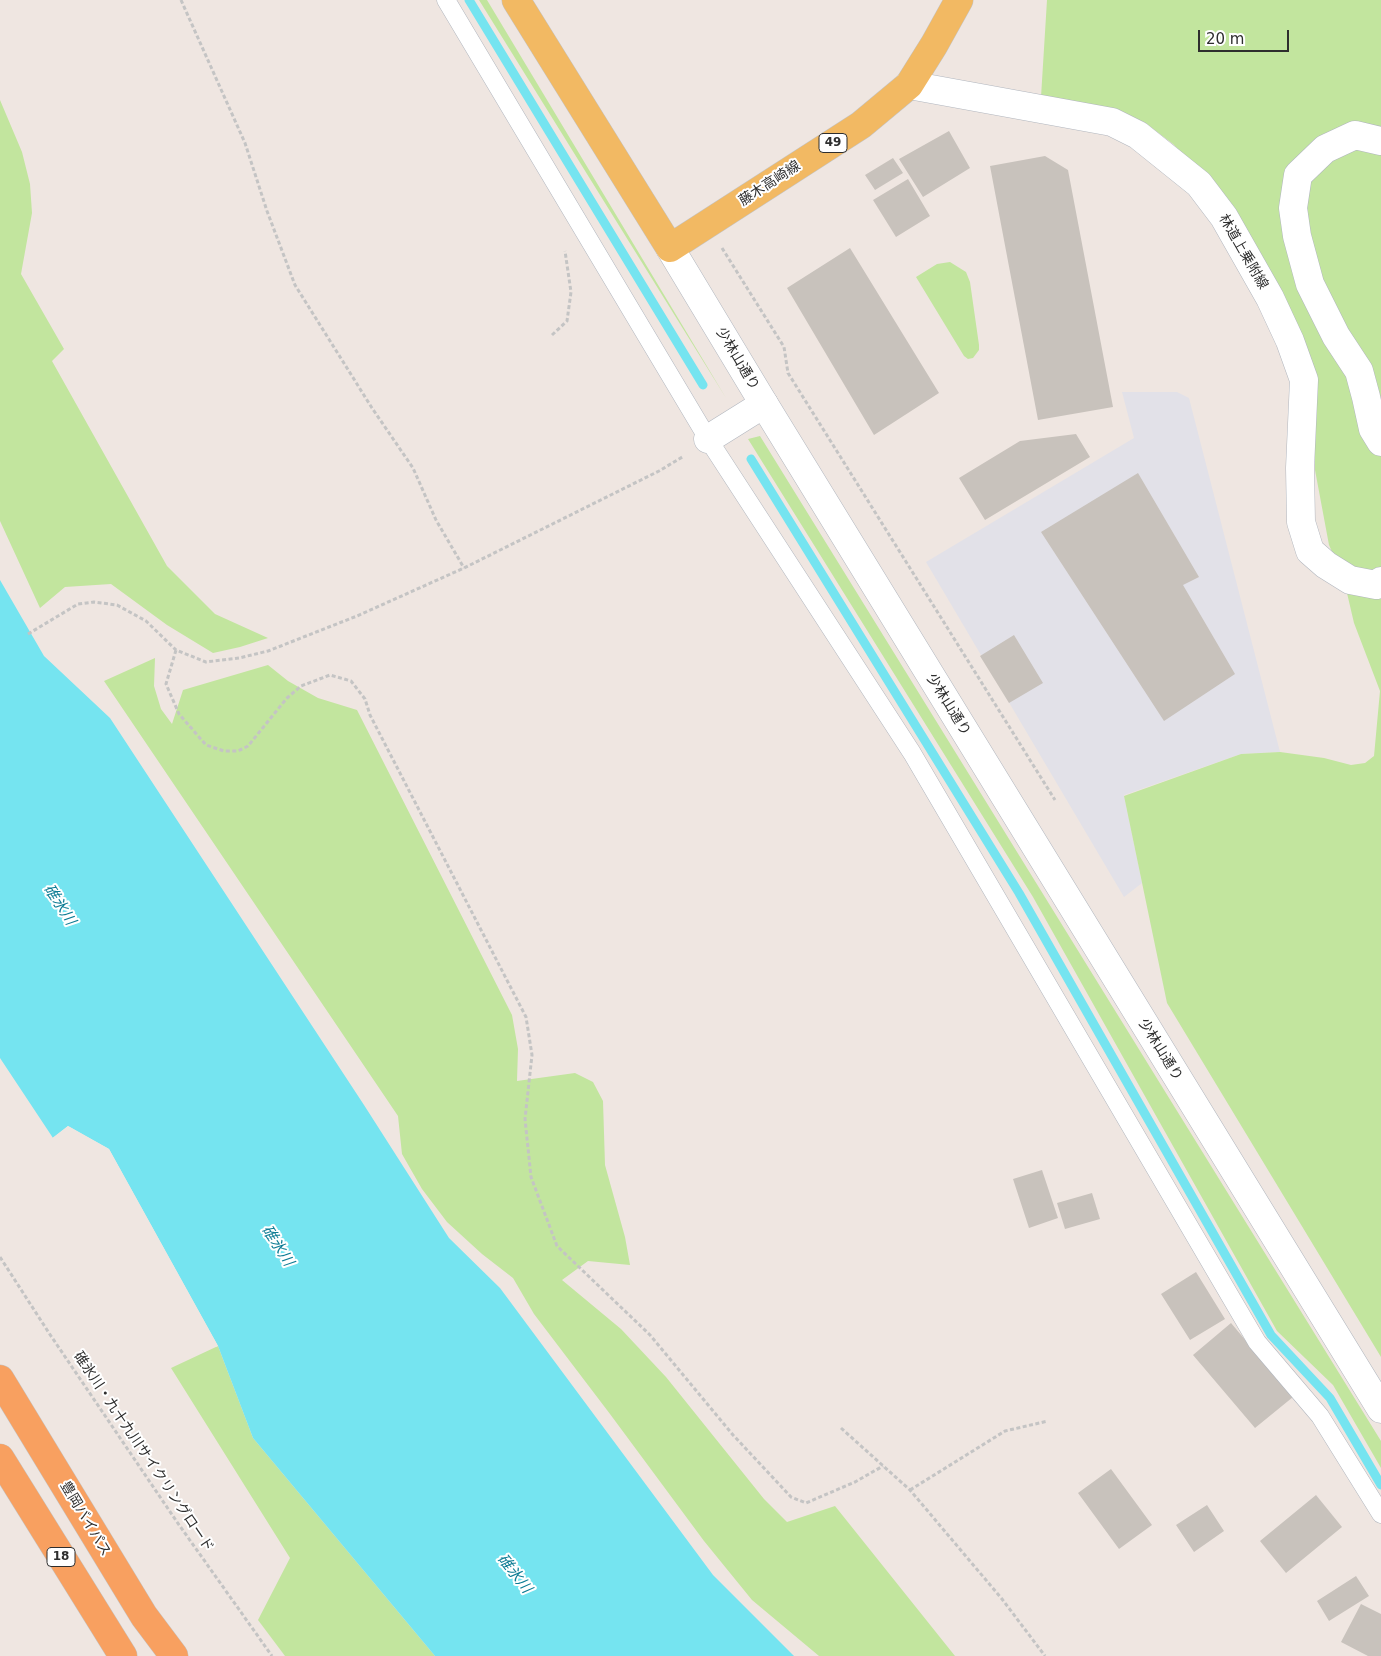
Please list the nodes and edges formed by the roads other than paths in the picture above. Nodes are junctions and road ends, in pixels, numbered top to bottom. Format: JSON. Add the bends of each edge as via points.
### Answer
{"nodes":[{"id":1,"x":446,"y":0,"type":"edge"},
{"id":2,"x":516,"y":0,"type":"edge"},
{"id":3,"x":959,"y":0,"type":"edge"},
{"id":4,"x":908,"y":86,"type":"junction"},
{"id":5,"x":1381,"y":142,"type":"edge"},
{"id":6,"x":670,"y":248,"type":"junction"},
{"id":7,"x":764,"y":404,"type":"junction"},
{"id":8,"x":708,"y":439,"type":"junction"},
{"id":9,"x":1381,"y":442,"type":"edge"},
{"id":10,"x":1381,"y":581,"type":"edge"},
{"id":11,"x":0,"y":1379,"type":"edge"},
{"id":12,"x":1381,"y":1409,"type":"edge"},
{"id":13,"x":0,"y":1458,"type":"edge"},
{"id":14,"x":1381,"y":1514,"type":"edge"},
{"id":15,"x":123,"y":1656,"type":"edge"},
{"id":16,"x":174,"y":1656,"type":"edge"}],
"edges":[{"from":1,"to":8,"type":"lane"},
{"from":2,"to":6,"type":"main road","name":"少林山通り"},
{"from":3,"to":4,"type":"main road","name":"藤木高崎線","number":"49"},
{"from":4,"to":6,"type":"main road","name":"藤木高崎線","number":"49","via":[[862,125]]},
{"from":4,"to":10,"type":"street","name":"林道上乗附線","via":[[1112,122],[1138,135],[1199,184],[1224,217],[1270,298],[1304,380],[1300,468],[1302,522],[1310,551],[1350,580],[1376,585]]},
{"from":5,"to":9,"type":"street","via":[[1355,135],[1325,149],[1298,176],[1293,208],[1310,284],[1336,336],[1359,371],[1373,430]]},
{"from":6,"to":7,"type":"street","name":"少林山通り"},
{"from":7,"to":8,"type":"street"},
{"from":7,"to":12,"type":"street","name":"少林山通り"},
{"from":8,"to":14,"type":"lane","via":[[912,753],[1257,1342],[1320,1416]]},
{"from":11,"to":16,"type":"highway","name":"豊岡バイパス","via":[[144,1616]]},
{"from":13,"to":15,"type":"highway","number":"18"}]}
